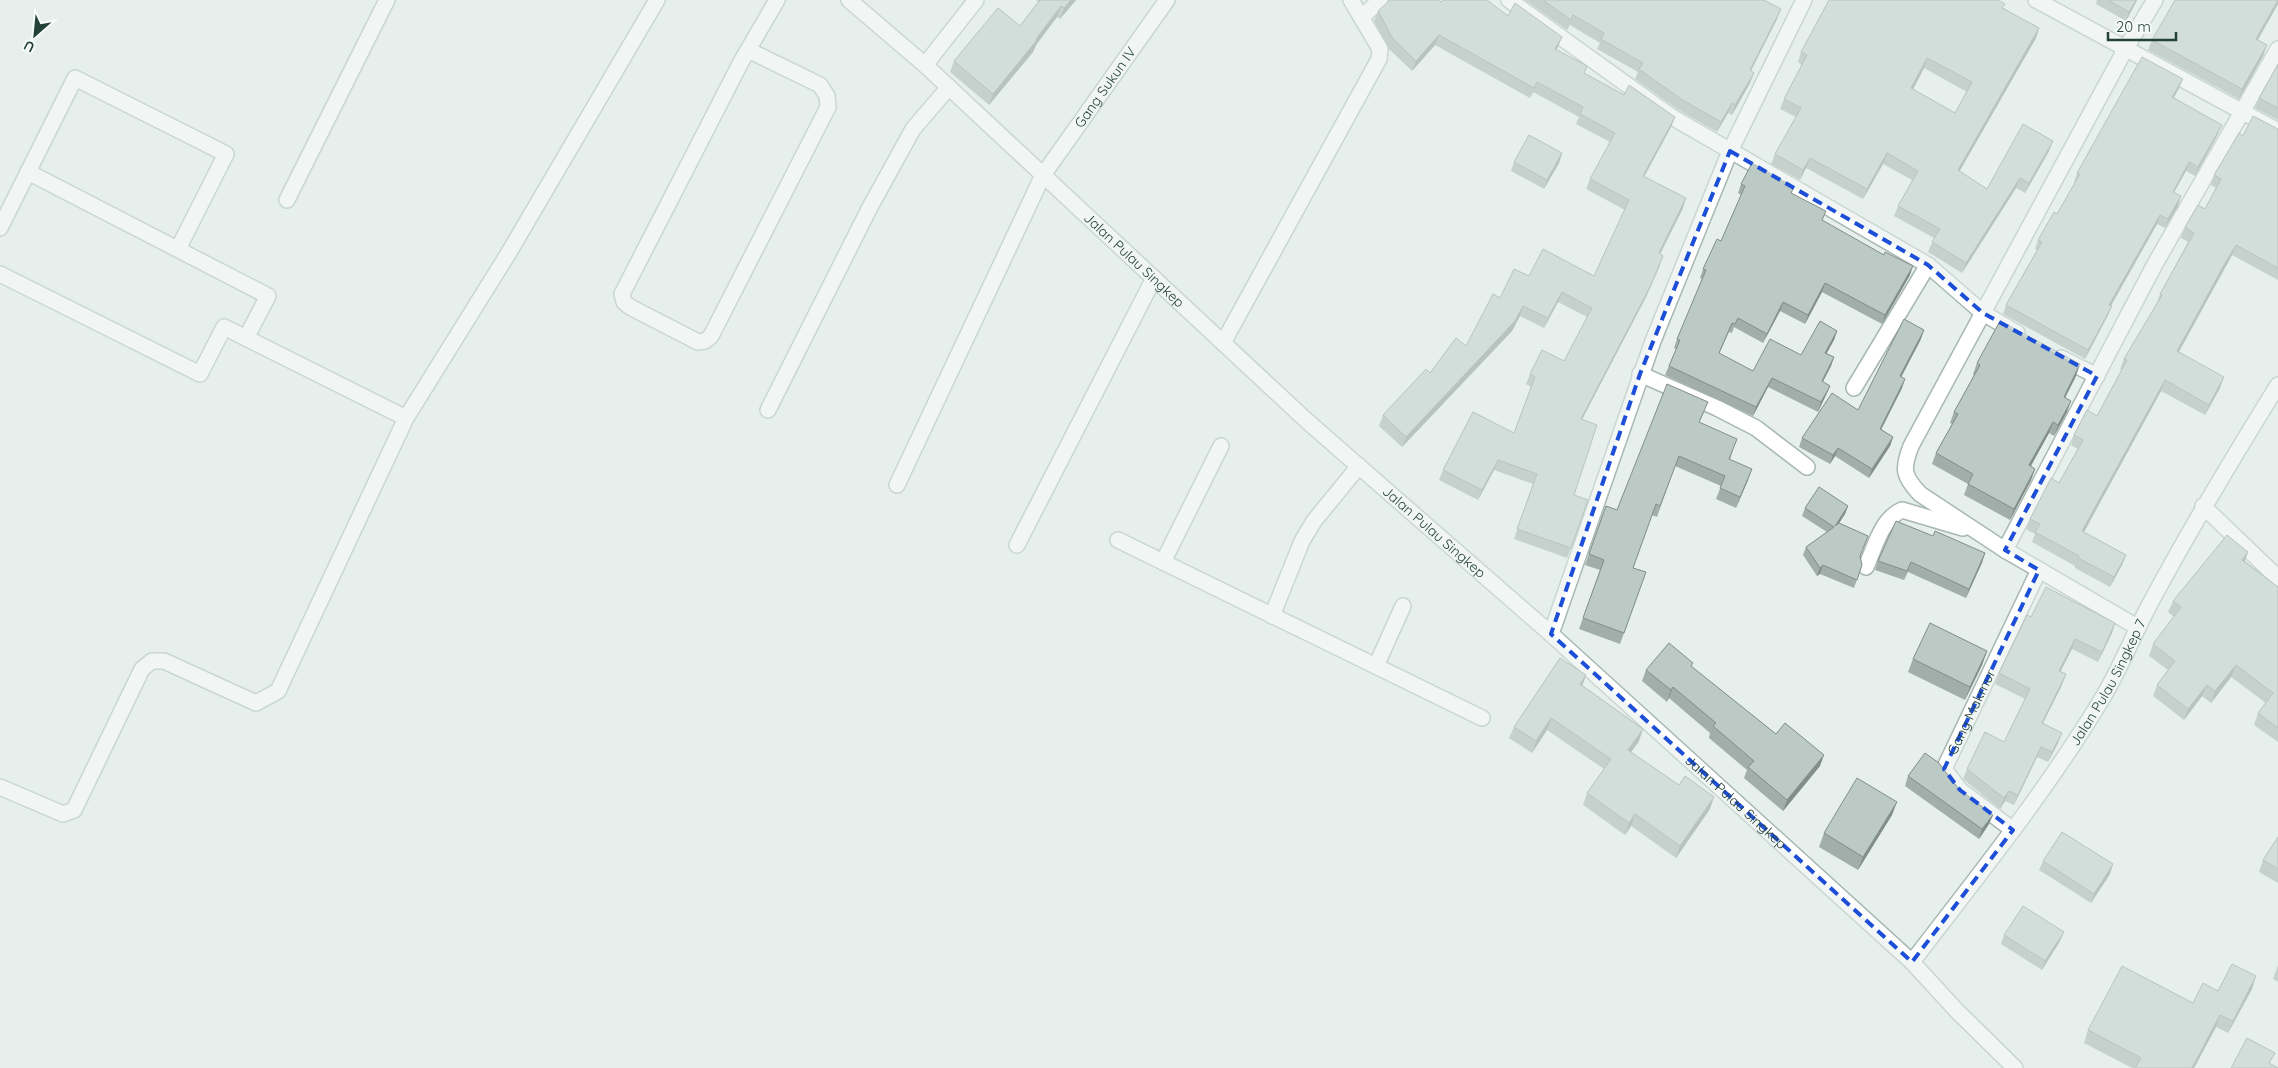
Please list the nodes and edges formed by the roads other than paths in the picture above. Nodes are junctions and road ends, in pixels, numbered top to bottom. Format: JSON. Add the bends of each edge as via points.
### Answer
{"nodes":[{"id":1,"x":388,"y":0,"type":"edge"},
{"id":2,"x":657,"y":0,"type":"edge"},
{"id":3,"x":777,"y":0,"type":"edge"},
{"id":4,"x":849,"y":0,"type":"edge"},
{"id":5,"x":976,"y":0,"type":"edge"},
{"id":6,"x":1167,"y":0,"type":"edge"},
{"id":7,"x":1351,"y":0,"type":"edge"},
{"id":8,"x":1380,"y":0,"type":"edge"},
{"id":9,"x":1510,"y":0,"type":"edge"},
{"id":10,"x":2036,"y":0,"type":"edge"},
{"id":11,"x":2155,"y":0,"type":"edge"},
{"id":12,"x":1801,"y":1,"type":"edge"},
{"id":13,"x":1362,"y":17,"type":"junction"},
{"id":14,"x":2126,"y":48,"type":"junction"},
{"id":15,"x":2278,"y":49,"type":"edge"},
{"id":16,"x":748,"y":50,"type":"junction"},
{"id":17,"x":925,"y":65,"type":"junction"},
{"id":18,"x":949,"y":87,"type":"junction"},
{"id":19,"x":2242,"y":112,"type":"junction"},
{"id":20,"x":2278,"y":131,"type":"edge"},
{"id":21,"x":1730,"y":151,"type":"junction"},
{"id":22,"x":28,"y":172,"type":"junction"},
{"id":23,"x":1044,"y":175,"type":"junction"},
{"id":24,"x":287,"y":200,"type":"dead end"},
{"id":25,"x":0,"y":228,"type":"edge"},
{"id":26,"x":178,"y":249,"type":"junction"},
{"id":27,"x":1928,"y":265,"type":"junction"},
{"id":28,"x":0,"y":274,"type":"edge"},
{"id":29,"x":1154,"y":278,"type":"junction"},
{"id":30,"x":1983,"y":313,"type":"junction"},
{"id":31,"x":246,"y":338,"type":"junction"},
{"id":32,"x":2031,"y":342,"type":"edge"},
{"id":33,"x":1223,"y":343,"type":"junction"},
{"id":34,"x":2047,"y":350,"type":"edge"},
{"id":35,"x":1640,"y":374,"type":"junction"},
{"id":36,"x":2096,"y":376,"type":"junction"},
{"id":37,"x":2278,"y":385,"type":"edge"},
{"id":38,"x":1854,"y":388,"type":"dead end"},
{"id":39,"x":768,"y":410,"type":"dead end"},
{"id":40,"x":406,"y":418,"type":"junction"},
{"id":41,"x":1222,"y":446,"type":"dead end"},
{"id":42,"x":1360,"y":466,"type":"junction"},
{"id":43,"x":1807,"y":467,"type":"dead end"},
{"id":44,"x":897,"y":485,"type":"dead end"},
{"id":45,"x":2203,"y":506,"type":"junction"},
{"id":46,"x":1981,"y":534,"type":"junction"},
{"id":47,"x":1118,"y":540,"type":"dead end"},
{"id":48,"x":1017,"y":545,"type":"dead end"},
{"id":49,"x":2005,"y":550,"type":"junction"},
{"id":50,"x":1164,"y":562,"type":"junction"},
{"id":51,"x":1866,"y":567,"type":"dead end"},
{"id":52,"x":2038,"y":570,"type":"junction"},
{"id":53,"x":2278,"y":578,"type":"edge"},
{"id":54,"x":1403,"y":606,"type":"dead end"},
{"id":55,"x":1272,"y":616,"type":"junction"},
{"id":56,"x":2137,"y":627,"type":"junction"},
{"id":57,"x":1551,"y":634,"type":"junction"},
{"id":58,"x":1376,"y":666,"type":"junction"},
{"id":59,"x":1482,"y":718,"type":"dead end"},
{"id":60,"x":0,"y":787,"type":"edge"},
{"id":61,"x":2013,"y":830,"type":"junction"},
{"id":62,"x":1912,"y":962,"type":"junction"},
{"id":63,"x":2015,"y":1068,"type":"edge"}],
"edges":[{"from":1,"to":24,"type":"street"},
{"from":2,"to":40,"type":"street","via":[[508,254]]},
{"from":3,"to":16,"type":"street"},
{"from":4,"to":17,"type":"street","name":"Jalan Pulau Singkep"},
{"from":5,"to":17,"type":"street"},
{"from":6,"to":23,"type":"street","name":"Gang Sukun IV"},
{"from":7,"to":13,"type":"street"},
{"from":8,"to":13,"type":"street"},
{"from":9,"to":21,"type":"street","via":[[1672,117]]},
{"from":10,"to":14,"type":"street"},
{"from":11,"to":14,"type":"street"},
{"from":12,"to":21,"type":"street"},
{"from":13,"to":33,"type":"street","via":[[1380,49],[1379,59]]},
{"from":14,"to":19,"type":"street"},
{"from":14,"to":30,"type":"street"},
{"from":15,"to":19,"type":"street"},
{"from":16,"to":16,"type":"street","via":[[622,294],[630,308],[698,342],[711,336],[828,107],[827,96],[820,85]]},
{"from":17,"to":18,"type":"street","name":"Jalan Pulau Singkep"},
{"from":18,"to":23,"type":"street","name":"Jalan Pulau Singkep"},
{"from":18,"to":39,"type":"street","via":[[913,129]]},
{"from":19,"to":20,"type":"street"},
{"from":19,"to":36,"type":"street"},
{"from":21,"to":27,"type":"street"},
{"from":21,"to":35,"type":"street"},
{"from":22,"to":25,"type":"street"},
{"from":22,"to":26,"type":"street"},
{"from":22,"to":26,"type":"street","via":[[75,78],[226,154]]},
{"from":23,"to":29,"type":"street","name":"Jalan Pulau Singkep"},
{"from":23,"to":44,"type":"street","name":"Gang Sukun IV"},
{"from":26,"to":31,"type":"street","via":[[268,296]]},
{"from":27,"to":30,"type":"street"},
{"from":27,"to":38,"type":"street"},
{"from":28,"to":31,"type":"street","via":[[200,374],[224,327]]},
{"from":29,"to":33,"type":"street","name":"Jalan Pulau Singkep"},
{"from":29,"to":48,"type":"street"},
{"from":30,"to":32,"type":"street"},
{"from":30,"to":46,"type":"street","via":[[1911,446],[1904,467],[1910,483],[1920,494]]},
{"from":31,"to":40,"type":"street"},
{"from":33,"to":42,"type":"street","name":"Jalan Pulau Singkep"},
{"from":34,"to":36,"type":"street"},
{"from":35,"to":43,"type":"street","via":[[1756,428]]},
{"from":35,"to":57,"type":"street"},
{"from":36,"to":49,"type":"street"},
{"from":37,"to":45,"type":"street","name":"Jalan Pulau Singkep 7"},
{"from":40,"to":60,"type":"street","via":[[278,691],[256,703],[164,661],[152,661],[142,668],[74,810],[63,814]]},
{"from":41,"to":50,"type":"street"},
{"from":42,"to":55,"type":"street","via":[[1314,521]]},
{"from":42,"to":57,"type":"street","name":"Jalan Pulau Singkep"},
{"from":45,"to":53,"type":"street"},
{"from":45,"to":56,"type":"street","name":"Jalan Pulau Singkep 7"},
{"from":46,"to":49,"type":"street"},
{"from":46,"to":51,"type":"street","via":[[1902,510],[1894,513],[1884,525]]},
{"from":47,"to":50,"type":"street"},
{"from":49,"to":52,"type":"street"},
{"from":50,"to":55,"type":"street"},
{"from":52,"to":56,"type":"street"},
{"from":52,"to":61,"type":"street","name":"Gang Makmur","via":[[1944,769],[1960,790]]},
{"from":54,"to":58,"type":"street"},
{"from":55,"to":58,"type":"street"},
{"from":56,"to":61,"type":"street","name":"Jalan Pulau Singkep 7","via":[[2102,700]]},
{"from":57,"to":62,"type":"street","name":"Jalan Pulau Singkep"},
{"from":58,"to":59,"type":"street"},
{"from":61,"to":62,"type":"street","name":"Jalan Pulau Singkep 7"},
{"from":62,"to":63,"type":"street","name":"Jalan Pulau Singkep"}]}
